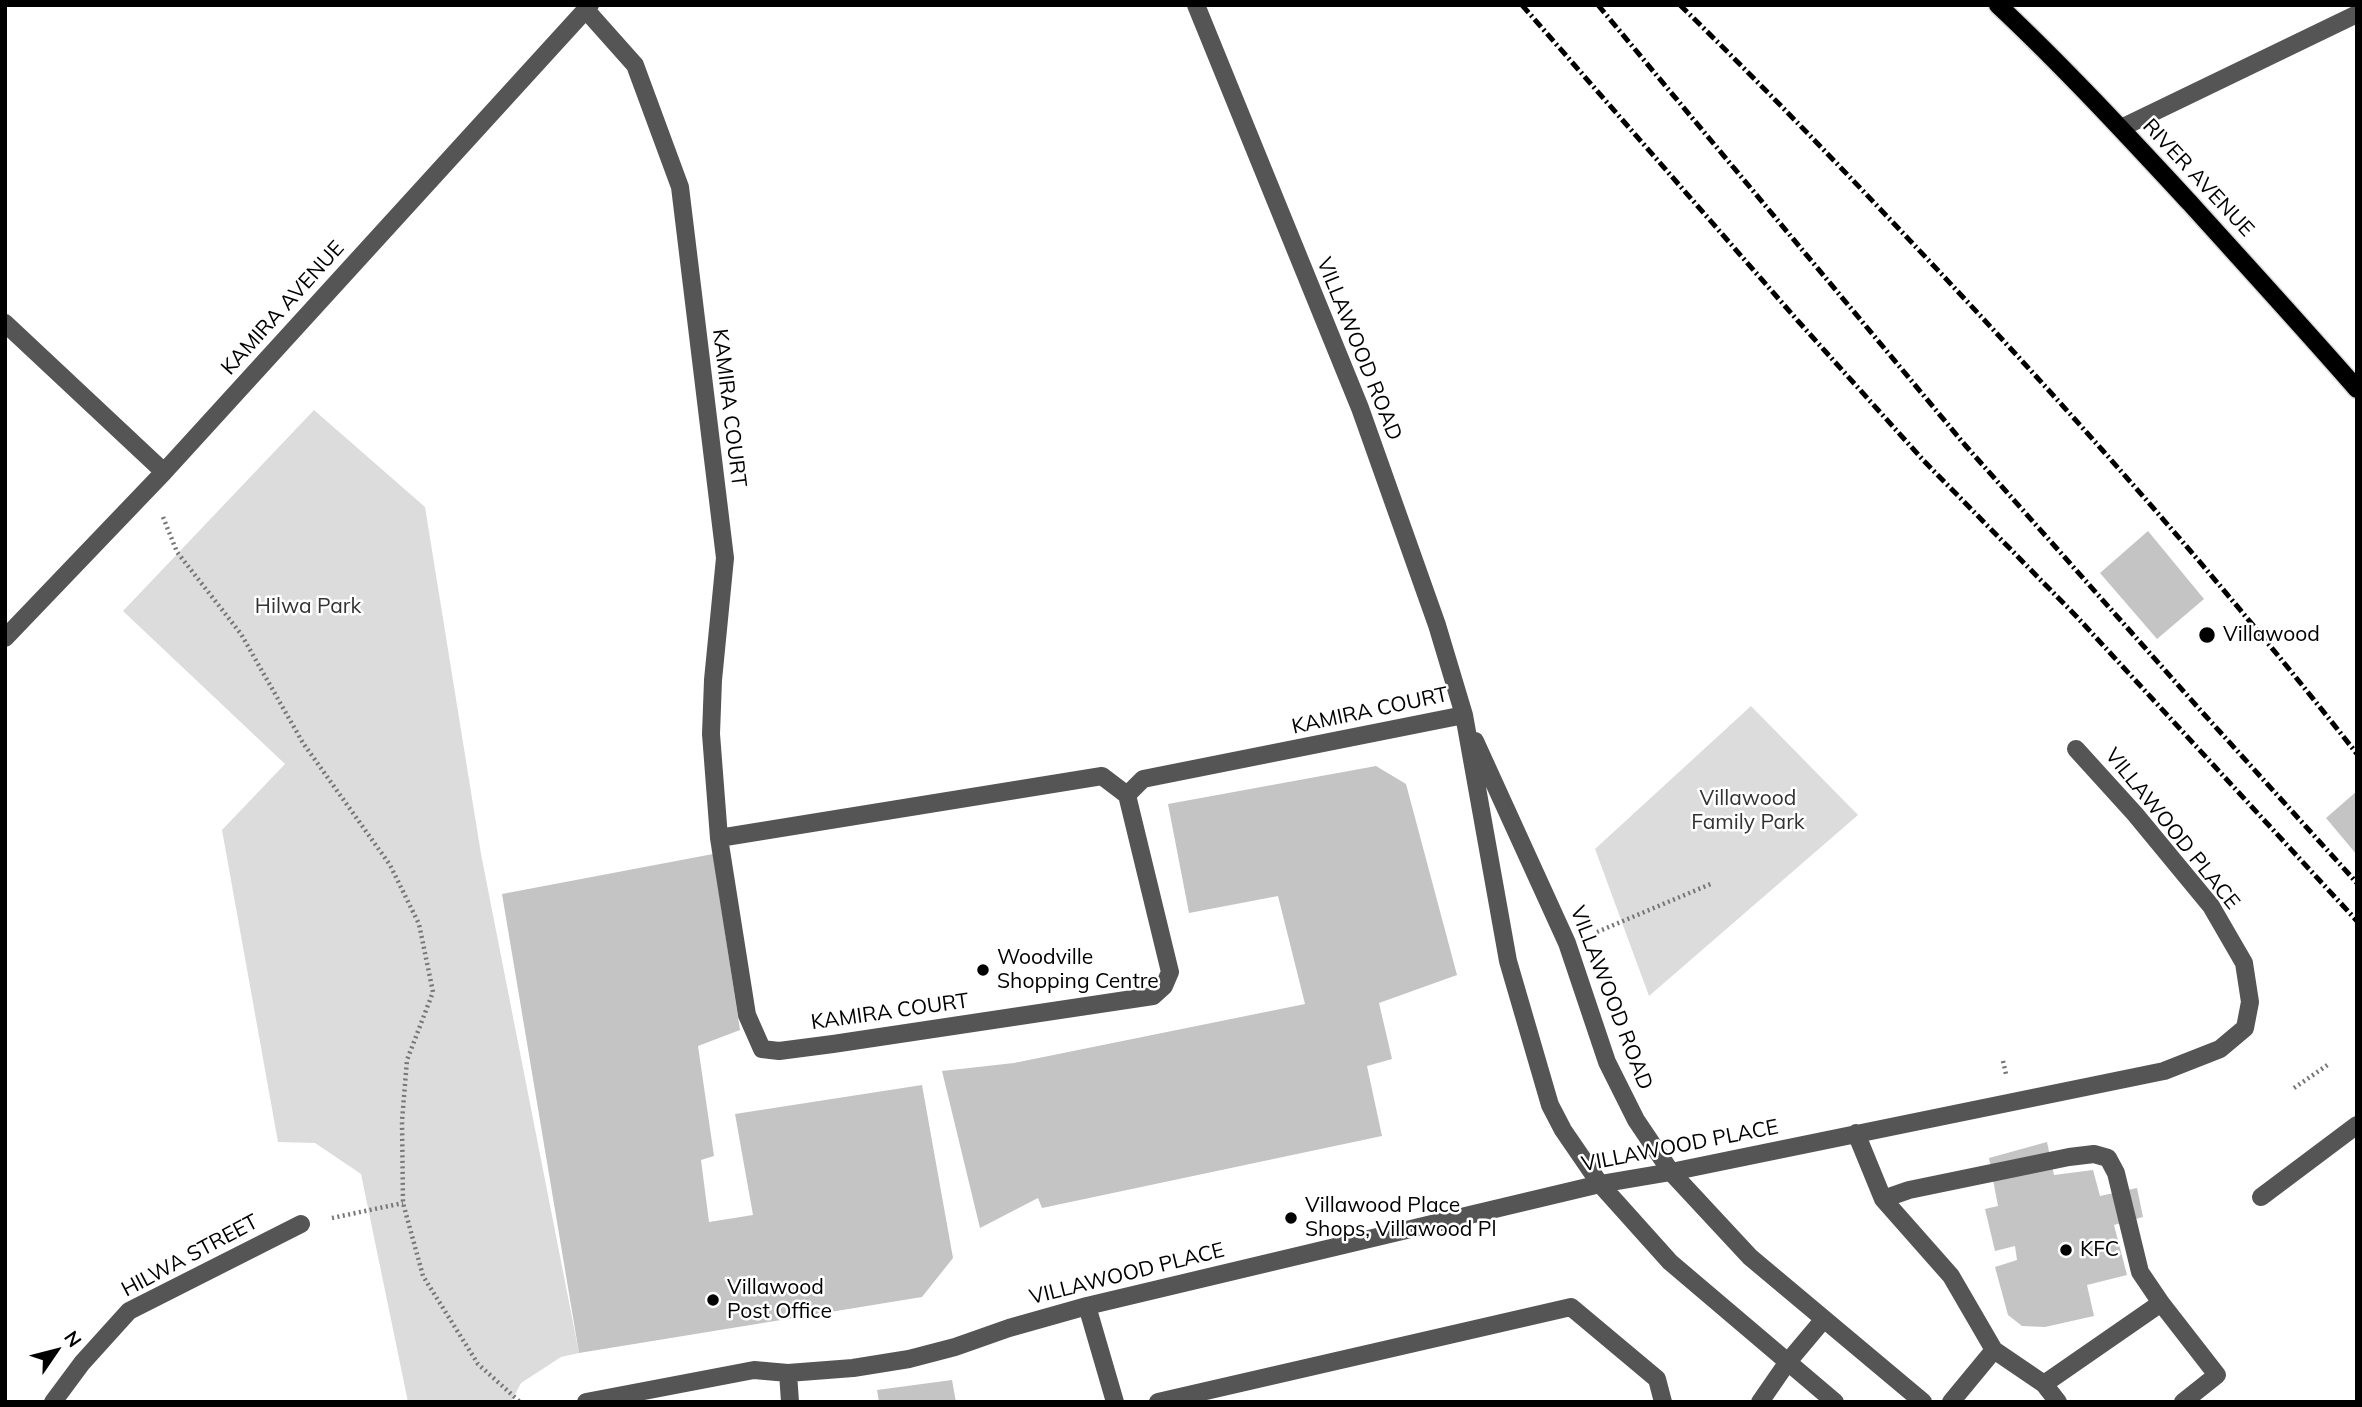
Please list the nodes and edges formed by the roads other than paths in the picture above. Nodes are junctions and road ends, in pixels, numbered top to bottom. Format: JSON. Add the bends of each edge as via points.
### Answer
{"nodes":[{"id":1,"x":1196,"y":5,"type":"edge"},
{"id":2,"x":1997,"y":5,"type":"edge"},
{"id":3,"x":588,"y":7,"type":"edge"},
{"id":4,"x":2357,"y":14,"type":"edge"},
{"id":5,"x":2121,"y":128,"type":"junction"},
{"id":6,"x":5,"y":323,"type":"edge"},
{"id":7,"x":2357,"y":389,"type":"edge"},
{"id":8,"x":164,"y":471,"type":"junction"},
{"id":9,"x":5,"y":638,"type":"edge"},
{"id":10,"x":1464,"y":715,"type":"junction"},
{"id":11,"x":2076,"y":749,"type":"dead end"},
{"id":12,"x":1128,"y":795,"type":"junction"},
{"id":13,"x":719,"y":838,"type":"junction"},
{"id":14,"x":2357,"y":1125,"type":"edge"},
{"id":15,"x":1856,"y":1133,"type":"junction"},
{"id":16,"x":1671,"y":1171,"type":"junction"},
{"id":17,"x":1600,"y":1184,"type":"junction"},
{"id":18,"x":2261,"y":1197,"type":"dead end"},
{"id":19,"x":1883,"y":1199,"type":"junction"},
{"id":20,"x":301,"y":1224,"type":"road end"},
{"id":21,"x":2161,"y":1303,"type":"junction"},
{"id":22,"x":1087,"y":1306,"type":"junction"},
{"id":23,"x":1824,"y":1319,"type":"junction"},
{"id":24,"x":1994,"y":1350,"type":"junction"},
{"id":25,"x":1787,"y":1363,"type":"junction"},
{"id":26,"x":788,"y":1373,"type":"junction"},
{"id":27,"x":2044,"y":1384,"type":"junction"},
{"id":28,"x":1204,"y":1397,"type":"edge"},
{"id":29,"x":53,"y":1402,"type":"edge"},
{"id":30,"x":586,"y":1402,"type":"edge"},
{"id":31,"x":790,"y":1402,"type":"edge"},
{"id":32,"x":1115,"y":1402,"type":"edge"},
{"id":33,"x":1158,"y":1402,"type":"edge"},
{"id":34,"x":1663,"y":1402,"type":"edge"},
{"id":35,"x":1760,"y":1402,"type":"edge"},
{"id":36,"x":1835,"y":1402,"type":"edge"},
{"id":37,"x":1923,"y":1402,"type":"edge"},
{"id":38,"x":1951,"y":1402,"type":"edge"},
{"id":39,"x":2058,"y":1402,"type":"edge"},
{"id":40,"x":2182,"y":1402,"type":"edge"}],
"edges":[{"from":1,"to":10,"type":"street","name":"VILLAWOOD ROAD","via":[[1360,408]]},
{"from":2,"to":5,"type":"main road","name":"RIVER AVENUE"},
{"from":3,"to":8,"type":"street","name":"KAMIRA AVENUE"},
{"from":3,"to":13,"type":"street","name":"KAMIRA COURT","via":[[635,65],[680,187],[725,558],[711,734]]},
{"from":4,"to":5,"type":"street"},
{"from":5,"to":7,"type":"main road","name":"RIVER AVENUE"},
{"from":6,"to":8,"type":"street"},
{"from":8,"to":9,"type":"street","name":"KAMIRA AVENUE"},
{"from":10,"to":12,"type":"street","name":"KAMIRA COURT","via":[[1143,779]]},
{"from":10,"to":16,"type":"street","name":"VILLAWOOD ROAD","via":[[1567,943],[1607,1062],[1636,1120]]},
{"from":10,"to":17,"type":"street","name":"VILLAWOOD ROAD","via":[[1508,961],[1541,1081],[1563,1130]]},
{"from":11,"to":15,"type":"street","name":"VILLAWOOD PLACE","via":[[2211,906],[2244,963],[2250,1002],[2245,1028],[2220,1048],[2164,1071]]},
{"from":12,"to":13,"type":"street","via":[[1102,776]]},
{"from":12,"to":13,"type":"street","name":"KAMIRA COURT","via":[[1171,972],[1153,996],[779,1051],[762,1049],[747,1015]]},
{"from":14,"to":18,"type":"street"},
{"from":15,"to":16,"type":"street","name":"VILLAWOOD PLACE"},
{"from":15,"to":19,"type":"street"},
{"from":16,"to":17,"type":"street","name":"VILLAWOOD PLACE"},
{"from":16,"to":23,"type":"street","name":"VILLAWOOD ROAD","via":[[1750,1257]]},
{"from":17,"to":22,"type":"street","name":"VILLAWOOD PLACE"},
{"from":17,"to":25,"type":"street","name":"VILLAWOOD ROAD","via":[[1670,1262]]},
{"from":19,"to":21,"type":"street","via":[[2069,1157],[2094,1154],[2108,1158],[2116,1173],[2140,1272]]},
{"from":19,"to":24,"type":"street","via":[[1951,1276]]},
{"from":20,"to":29,"type":"street","name":"HILWA STREET","via":[[129,1311]]},
{"from":21,"to":27,"type":"street"},
{"from":21,"to":40,"type":"street","via":[[2217,1375]]},
{"from":22,"to":26,"type":"street","name":"VILLAWOOD PLACE","via":[[909,1359]]},
{"from":22,"to":32,"type":"street"},
{"from":23,"to":25,"type":"street"},
{"from":23,"to":37,"type":"street","name":"VILLAWOOD ROAD"},
{"from":24,"to":27,"type":"street"},
{"from":24,"to":38,"type":"street"},
{"from":25,"to":35,"type":"street"},
{"from":25,"to":36,"type":"street","name":"VILLAWOOD ROAD"},
{"from":26,"to":30,"type":"street","name":"VILLAWOOD PLACE","via":[[754,1370]]},
{"from":26,"to":31,"type":"street"},
{"from":27,"to":39,"type":"street"},
{"from":28,"to":33,"type":"street"},
{"from":28,"to":34,"type":"street","via":[[1571,1307],[1657,1379]]}]}
